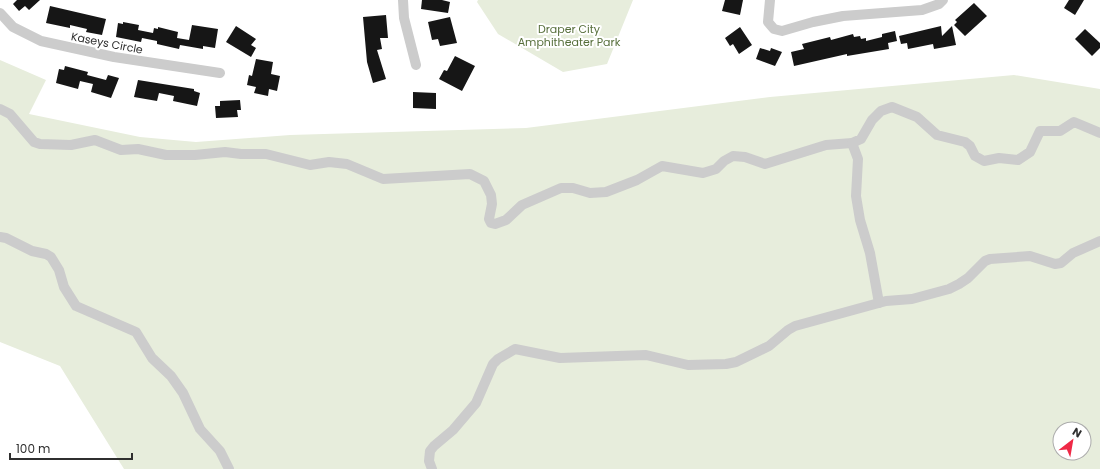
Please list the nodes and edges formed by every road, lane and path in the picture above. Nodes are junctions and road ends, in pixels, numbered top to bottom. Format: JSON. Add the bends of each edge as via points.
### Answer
{"nodes":[{"id":1,"x":403,"y":0,"type":"edge"},
{"id":2,"x":770,"y":0,"type":"edge"},
{"id":3,"x":943,"y":0,"type":"edge"},
{"id":4,"x":0,"y":13,"type":"edge"},
{"id":5,"x":416,"y":65,"type":"dead end"},
{"id":6,"x":220,"y":73,"type":"dead end"},
{"id":7,"x":0,"y":109,"type":"edge"},
{"id":8,"x":1100,"y":133,"type":"edge"},
{"id":9,"x":852,"y":143,"type":"junction"},
{"id":10,"x":0,"y":237,"type":"edge"},
{"id":11,"x":1100,"y":241,"type":"edge"},
{"id":12,"x":879,"y":303,"type":"junction"},
{"id":13,"x":229,"y":469,"type":"edge"},
{"id":14,"x":432,"y":469,"type":"edge"}],
"edges":[{"from":1,"to":5,"type":"street","via":[[404,18]]},
{"from":2,"to":3,"type":"street","via":[[768,22],[774,29],[782,31],[843,16],[922,10]]},
{"from":4,"to":6,"type":"street","name":"Kaseys Circle","via":[[13,28],[41,41],[114,58]]},
{"from":7,"to":9,"type":"street","via":[[10,114],[34,142],[40,144],[71,145],[95,140],[121,150],[138,149],[166,155],[225,152],[266,154],[310,165],[329,162],[347,164],[382,179],[470,174],[484,181],[488,188],[492,204],[489,219],[495,224],[506,220],[522,205],[561,188],[606,192],[637,180],[662,166],[703,173],[716,169],[733,156],[765,164],[826,145]]},
{"from":8,"to":9,"type":"street","via":[[1074,122],[1060,131],[1040,131],[1030,152],[1018,160],[999,158],[984,161],[975,156],[965,142],[937,135],[917,116],[892,107],[881,111],[872,120],[861,139]]},
{"from":9,"to":12,"type":"street","via":[[858,158],[856,196],[860,220],[870,254]]},
{"from":10,"to":13,"type":"street","via":[[51,257],[59,270],[64,287],[76,306],[136,332],[152,358],[183,392],[200,429],[217,446]]},
{"from":11,"to":12,"type":"street","via":[[1055,264],[1030,256],[996,258],[986,261],[968,278],[954,286],[912,300]]},
{"from":12,"to":14,"type":"street","via":[[795,326],[769,346],[736,362],[726,364],[688,365],[646,355],[560,358],[515,349],[498,359],[476,403],[453,430],[430,451],[429,461]]}]}
